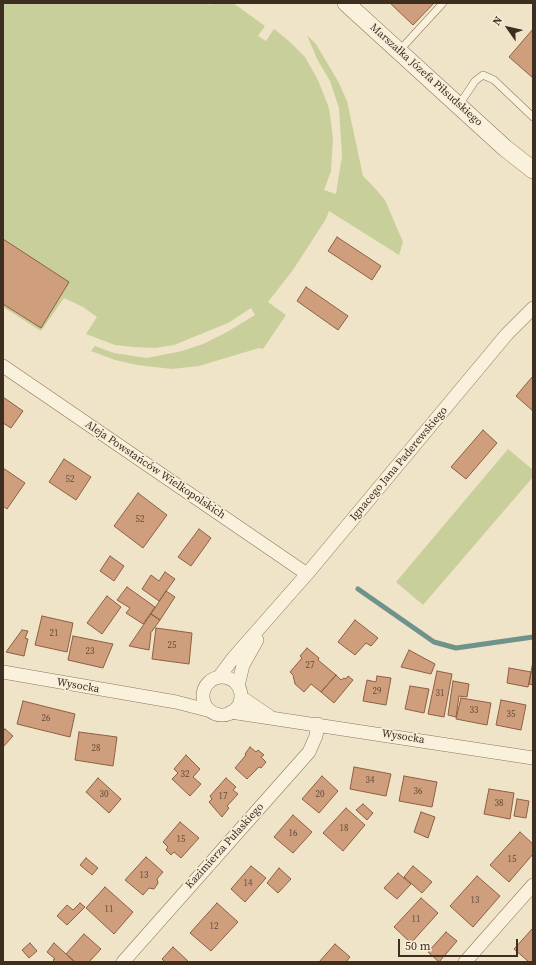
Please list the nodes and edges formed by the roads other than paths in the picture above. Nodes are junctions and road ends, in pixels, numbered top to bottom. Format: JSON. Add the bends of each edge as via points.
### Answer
{"nodes":[{"id":1,"x":346,"y":3,"type":"edge"},
{"id":2,"x":443,"y":3,"type":"edge"},
{"id":3,"x":399,"y":51,"type":"junction"},
{"id":4,"x":459,"y":105,"type":"junction"},
{"id":5,"x":533,"y":117,"type":"edge"},
{"id":6,"x":505,"y":148,"type":"junction"},
{"id":7,"x":533,"y":170,"type":"edge"},
{"id":8,"x":533,"y":184,"type":"edge"},
{"id":9,"x":533,"y":302,"type":"edge"},
{"id":10,"x":533,"y":308,"type":"edge"},
{"id":11,"x":520,"y":320,"type":"junction"},
{"id":12,"x":3,"y":366,"type":"edge"},
{"id":13,"x":307,"y":574,"type":"junction"},
{"id":14,"x":278,"y":608,"type":"junction"},
{"id":15,"x":3,"y":672,"type":"edge"},
{"id":16,"x":219,"y":677,"type":"junction"},
{"id":17,"x":204,"y":691,"type":"junction"},
{"id":18,"x":239,"y":692,"type":"junction"},
{"id":19,"x":176,"y":702,"type":"junction"},
{"id":20,"x":211,"y":711,"type":"junction"},
{"id":21,"x":231,"y":712,"type":"junction"},
{"id":22,"x":272,"y":718,"type":"junction"},
{"id":23,"x":318,"y":724,"type":"junction"},
{"id":24,"x":533,"y":758,"type":"edge"},
{"id":25,"x":533,"y":885,"type":"edge"},
{"id":26,"x":123,"y":962,"type":"edge"},
{"id":27,"x":465,"y":962,"type":"edge"}],
"edges":[{"from":1,"to":3,"type":"street","name":"Marszałka Józefa Piłsudskiego"},
{"from":2,"to":3,"type":"lane"},
{"from":3,"to":4,"type":"street","name":"Marszałka Józefa Piłsudskiego"},
{"from":4,"to":5,"type":"lane","via":[[475,81],[483,76],[494,80]]},
{"from":4,"to":6,"type":"street","name":"Marszałka Józefa Piłsudskiego"},
{"from":6,"to":7,"type":"street","name":"Marszałka Józefa Piłsudskiego"},
{"from":6,"to":8,"type":"street","name":"Marszałka Józefa Piłsudskiego"},
{"from":9,"to":11,"type":"street"},
{"from":10,"to":11,"type":"street"},
{"from":11,"to":13,"type":"street","name":"Ignacego Jana Paderewskiego"},
{"from":12,"to":13,"type":"street","name":"Aleja Powstańców Wielkopolskich"},
{"from":13,"to":14,"type":"street","name":"Ignacego Jana Paderewskiego"},
{"from":14,"to":16,"type":"street","name":"Ignacego Jana Paderewskiego"},
{"from":14,"to":18,"type":"street","name":"Ignacego Jana Paderewskiego","via":[[247,656]]},
{"from":15,"to":19,"type":"street","name":"Wysocka"},
{"from":16,"to":17,"type":"street","via":[[210,682]]},
{"from":16,"to":18,"type":"street","via":[[230,679]]},
{"from":17,"to":19,"type":"street"},
{"from":17,"to":20,"type":"street","via":[[204,702]]},
{"from":18,"to":21,"type":"street","via":[[237,707]]},
{"from":18,"to":22,"type":"street","name":"Wysocka"},
{"from":19,"to":20,"type":"street","name":"Wysocka"},
{"from":20,"to":21,"type":"street","via":[[221,714]]},
{"from":21,"to":22,"type":"street","name":"Wysocka"},
{"from":22,"to":23,"type":"street","name":"Wysocka"},
{"from":23,"to":24,"type":"street","name":"Wysocka"},
{"from":23,"to":26,"type":"street","name":"Kazimierza Pułaskiego","via":[[309,752]]},
{"from":25,"to":27,"type":"street"}]}
